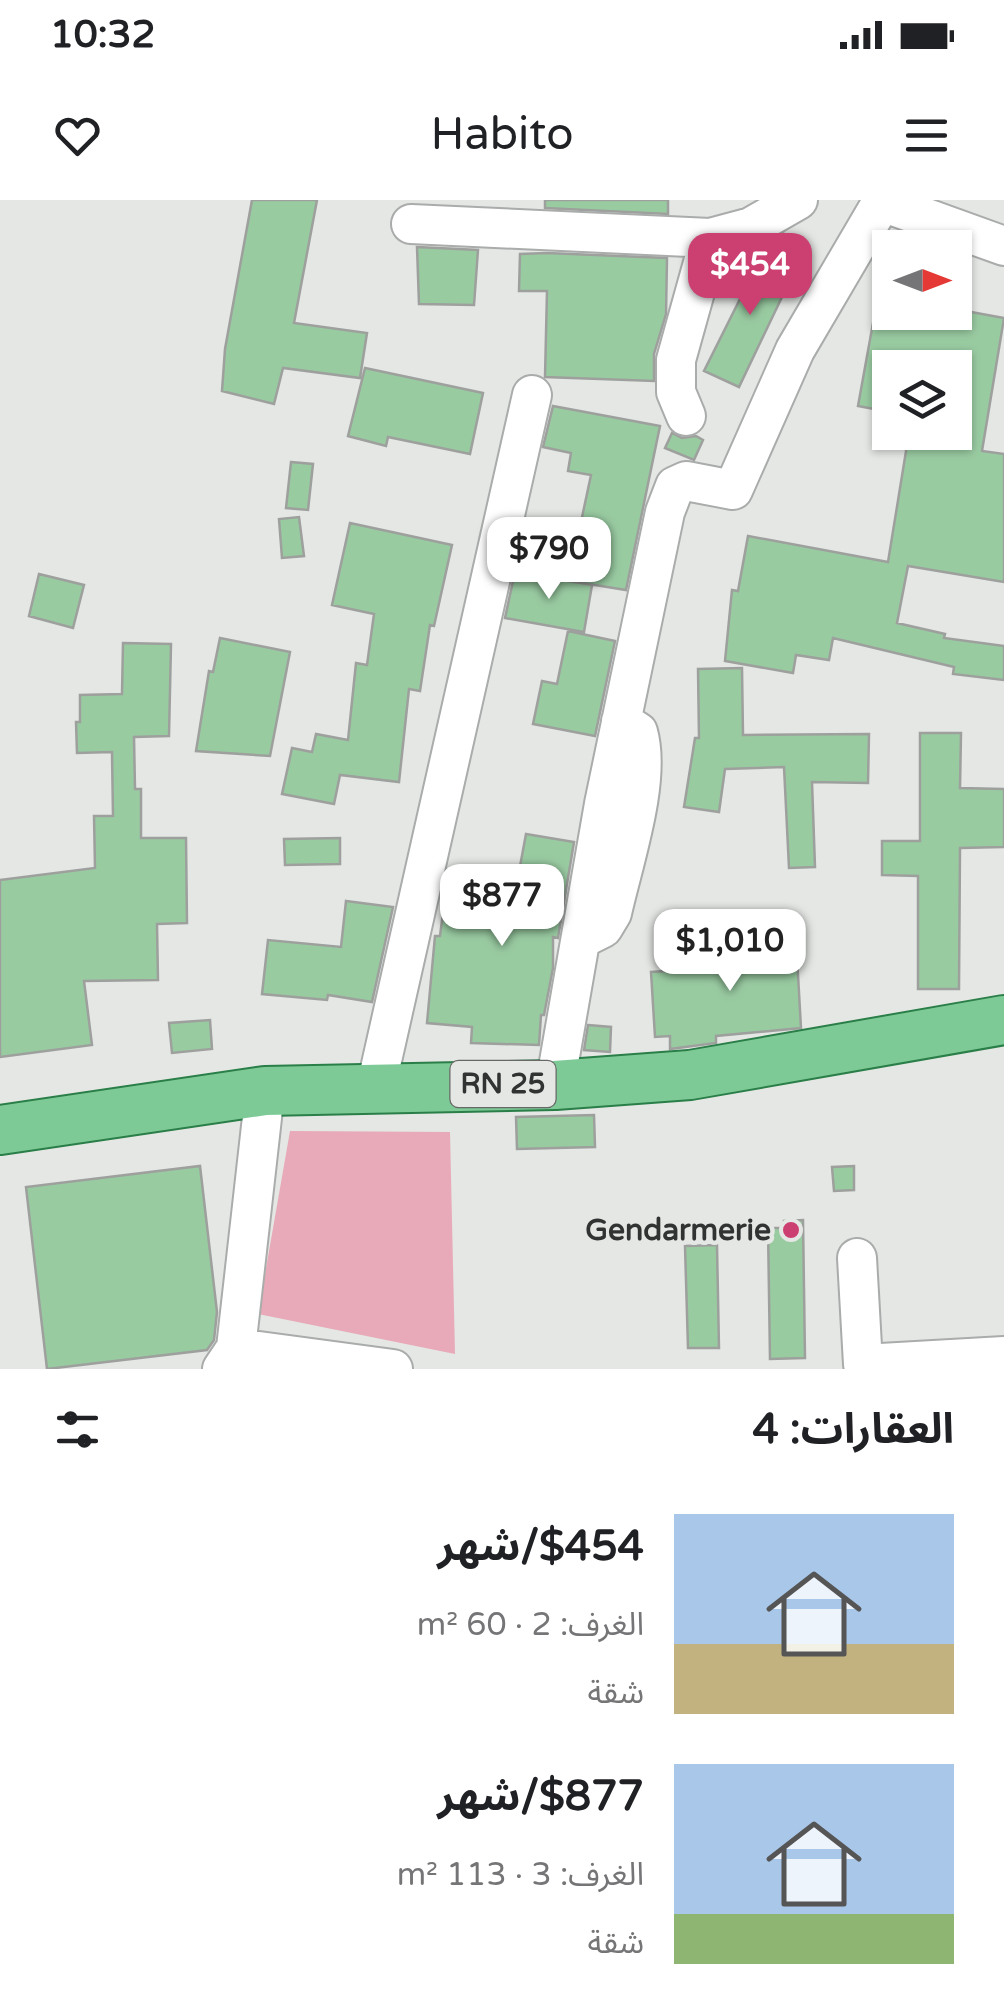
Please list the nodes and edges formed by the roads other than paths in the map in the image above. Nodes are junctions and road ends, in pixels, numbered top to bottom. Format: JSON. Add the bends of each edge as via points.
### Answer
{"nodes":[{"id":1,"x":798,"y":200,"type":"edge"},
{"id":2,"x":883,"y":201,"type":"edge"},
{"id":3,"x":411,"y":224,"type":"dead end"},
{"id":4,"x":710,"y":238,"type":"junction"},
{"id":5,"x":1004,"y":246,"type":"edge"},
{"id":6,"x":532,"y":394,"type":"dead end"},
{"id":7,"x":686,"y":416,"type":"dead end"},
{"id":8,"x":1004,"y":1020,"type":"edge"},
{"id":9,"x":555,"y":1085,"type":"junction"},
{"id":10,"x":376,"y":1088,"type":"junction"},
{"id":11,"x":265,"y":1091,"type":"junction"},
{"id":12,"x":0,"y":1130,"type":"edge"},
{"id":13,"x":857,"y":1258,"type":"dead end"},
{"id":14,"x":1004,"y":1356,"type":"edge"},
{"id":15,"x":229,"y":1358,"type":"edge"},
{"id":16,"x":851,"y":1366,"type":"edge"},
{"id":17,"x":371,"y":1368,"type":"edge"}],
"edges":[{"from":1,"to":4,"type":"street","via":[[750,227]]},
{"from":2,"to":5,"type":"street"},
{"from":2,"to":9,"type":"street","via":[[795,350],[734,490],[686,482],[675,486],[665,512]]},
{"from":3,"to":4,"type":"street"},
{"from":4,"to":7,"type":"street","via":[[676,360],[676,392]]},
{"from":6,"to":10,"type":"street"},
{"from":8,"to":9,"type":"main road","number":"RN 25","via":[[690,1075]]},
{"from":9,"to":10,"type":"main road","number":"RN 25"},
{"from":10,"to":11,"type":"main road","number":"RN 25"},
{"from":11,"to":12,"type":"main road","number":"RN 25"},
{"from":11,"to":15,"type":"street"},
{"from":13,"to":16,"type":"street"},
{"from":14,"to":16,"type":"street"},
{"from":15,"to":17,"type":"street"}]}
